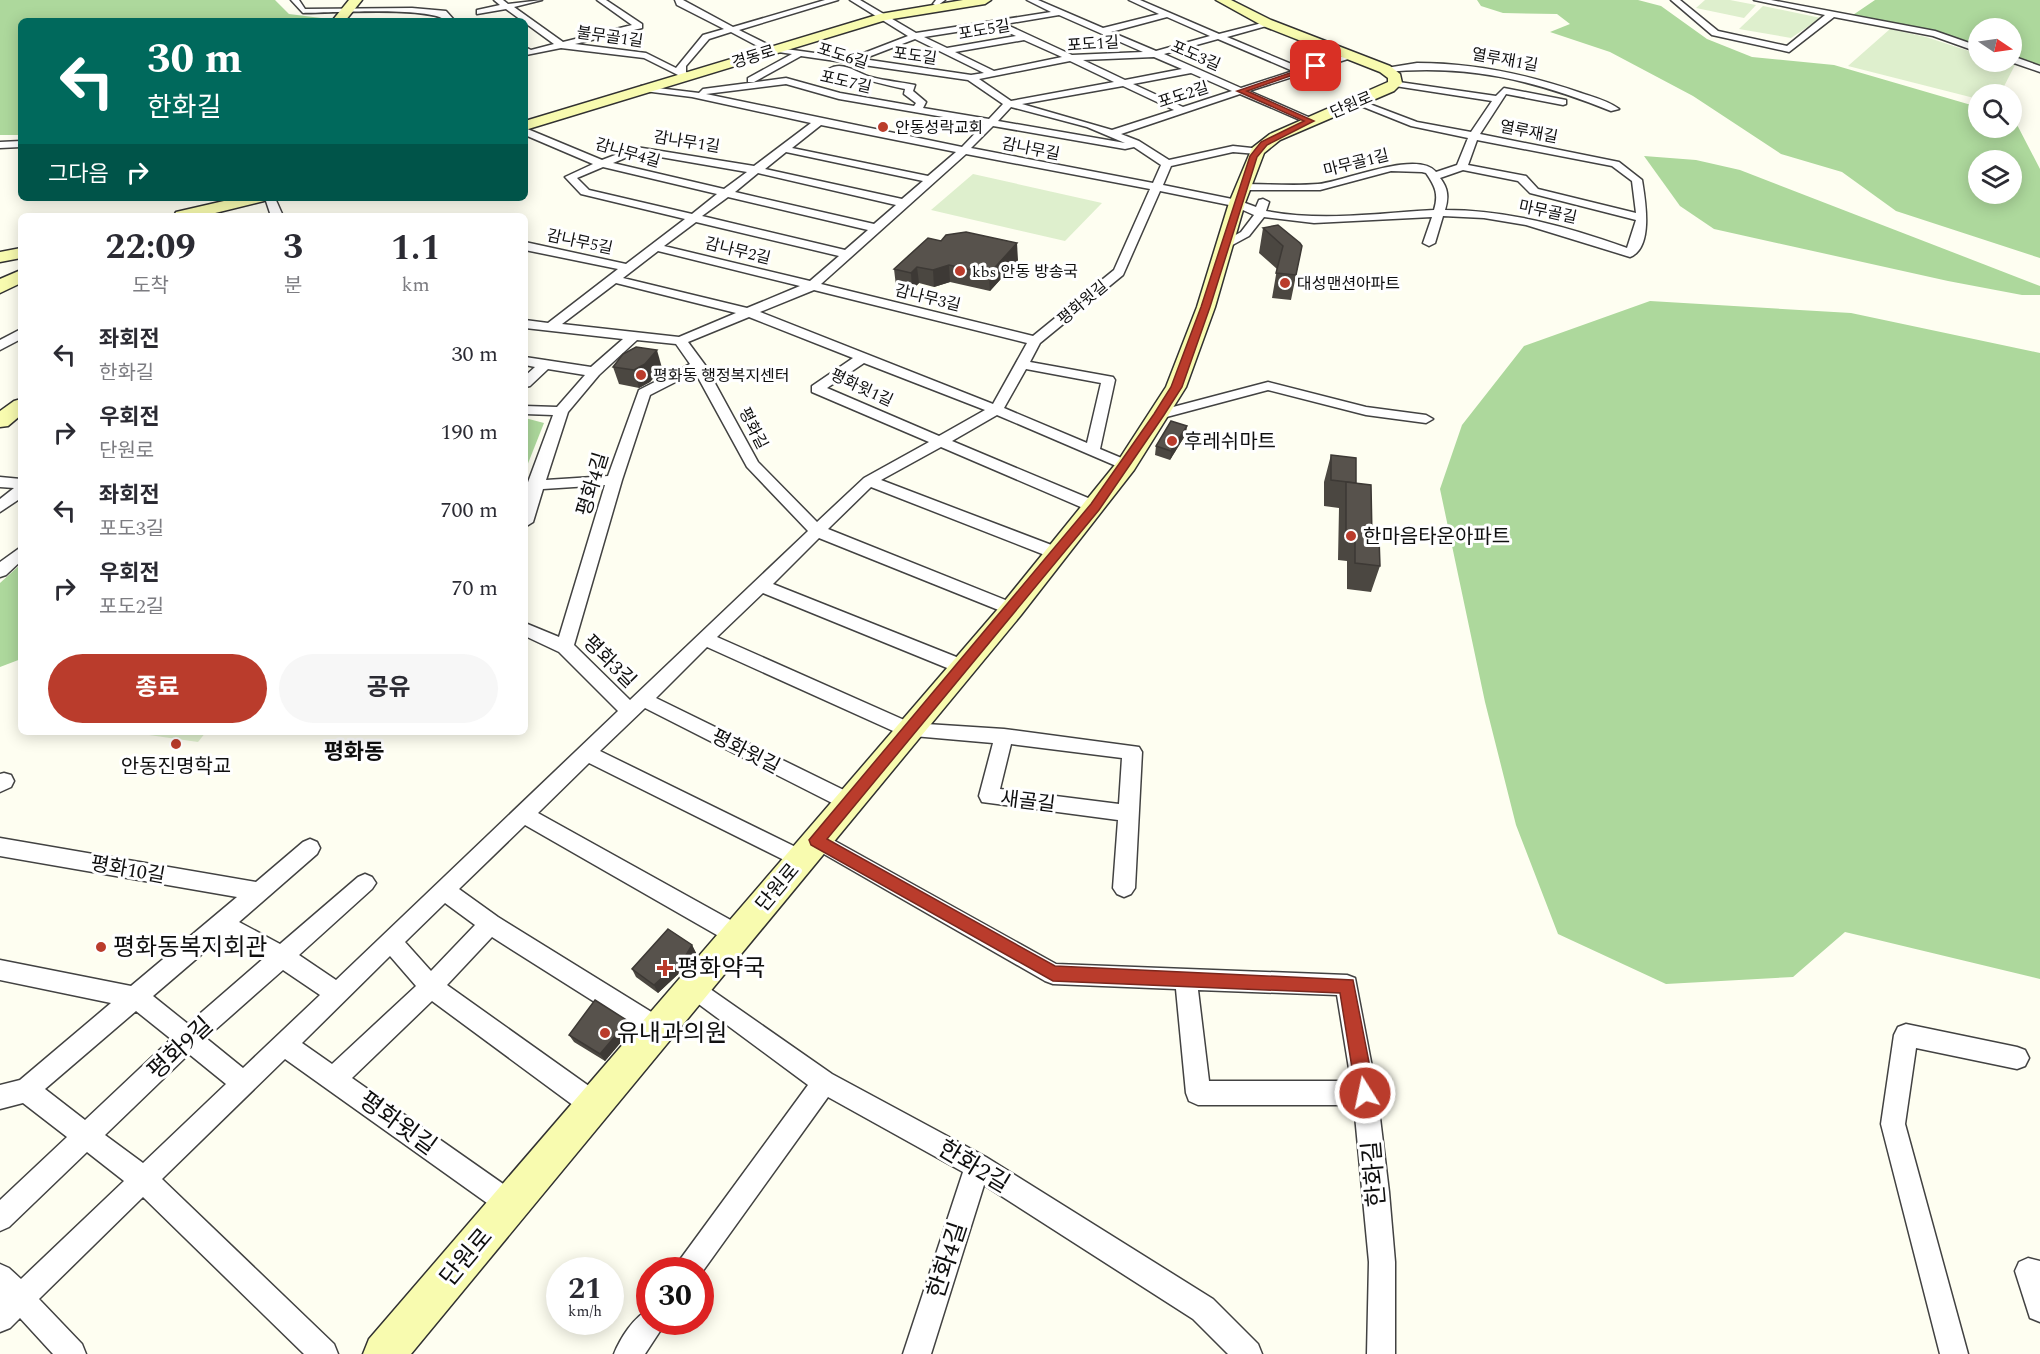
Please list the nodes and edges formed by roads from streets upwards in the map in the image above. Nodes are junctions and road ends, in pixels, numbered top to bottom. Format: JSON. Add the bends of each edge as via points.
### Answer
{"nodes":[{"id":1,"x":295,"y":0,"type":"edge"},
{"id":2,"x":356,"y":0,"type":"edge"},
{"id":3,"x":498,"y":0,"type":"edge"},
{"id":4,"x":538,"y":0,"type":"edge"},
{"id":5,"x":601,"y":0,"type":"edge"},
{"id":6,"x":679,"y":0,"type":"edge"},
{"id":7,"x":830,"y":0,"type":"edge"},
{"id":8,"x":854,"y":0,"type":"edge"},
{"id":9,"x":963,"y":0,"type":"edge"},
{"id":10,"x":985,"y":0,"type":"edge"},
{"id":11,"x":1031,"y":0,"type":"edge"},
{"id":12,"x":1133,"y":0,"type":"edge"},
{"id":13,"x":1222,"y":0,"type":"edge"},
{"id":14,"x":1675,"y":0,"type":"edge"},
{"id":15,"x":1758,"y":0,"type":"edge"},
{"id":16,"x":439,"y":2,"type":"dead end"},
{"id":17,"x":939,"y":2,"type":"edge"},
{"id":18,"x":508,"y":6,"type":"junction"},
{"id":19,"x":412,"y":10,"type":"junction"},
{"id":20,"x":1060,"y":13,"type":"junction"},
{"id":21,"x":1832,"y":14,"type":"junction"},
{"id":22,"x":883,"y":15,"type":"junction"},
{"id":23,"x":1166,"y":15,"type":"junction"},
{"id":24,"x":341,"y":16,"type":"edge"},
{"id":25,"x":448,"y":18,"type":"edge"},
{"id":26,"x":487,"y":18,"type":"edge"},
{"id":27,"x":524,"y":18,"type":"edge"},
{"id":28,"x":528,"y":21,"type":"edge"},
{"id":29,"x":995,"y":22,"type":"junction"},
{"id":30,"x":1267,"y":23,"type":"junction"},
{"id":31,"x":730,"y":30,"type":"junction"},
{"id":32,"x":1103,"y":31,"type":"junction"},
{"id":33,"x":915,"y":36,"type":"junction"},
{"id":34,"x":1026,"y":37,"type":"junction"},
{"id":35,"x":1216,"y":37,"type":"junction"},
{"id":36,"x":561,"y":45,"type":"junction"},
{"id":37,"x":1968,"y":46,"type":"edge"},
{"id":38,"x":770,"y":48,"type":"junction"},
{"id":39,"x":946,"y":51,"type":"junction"},
{"id":40,"x":528,"y":52,"type":"edge"},
{"id":41,"x":1155,"y":54,"type":"junction"},
{"id":42,"x":797,"y":55,"type":"junction"},
{"id":43,"x":1348,"y":56,"type":"junction"},
{"id":44,"x":1072,"y":58,"type":"junction"},
{"id":45,"x":851,"y":60,"type":"junction"},
{"id":46,"x":2022,"y":63,"type":"edge"},
{"id":47,"x":888,"y":66,"type":"junction"},
{"id":48,"x":2040,"y":69,"type":"edge"},
{"id":49,"x":1191,"y":70,"type":"junction"},
{"id":50,"x":1300,"y":71,"type":"junction"},
{"id":51,"x":992,"y":73,"type":"junction"},
{"id":52,"x":684,"y":74,"type":"junction"},
{"id":53,"x":1390,"y":76,"type":"junction"},
{"id":54,"x":971,"y":78,"type":"junction"},
{"id":55,"x":872,"y":80,"type":"junction"},
{"id":56,"x":1125,"y":82,"type":"junction"},
{"id":57,"x":644,"y":88,"type":"junction"},
{"id":58,"x":1240,"y":91,"type":"junction"},
{"id":59,"x":663,"y":92,"type":"junction"},
{"id":60,"x":692,"y":94,"type":"junction"},
{"id":61,"x":1498,"y":99,"type":"junction"},
{"id":62,"x":830,"y":102,"type":"junction"},
{"id":63,"x":1356,"y":102,"type":"junction"},
{"id":64,"x":1563,"y":102,"type":"dead end"},
{"id":65,"x":1009,"y":104,"type":"junction"},
{"id":66,"x":1614,"y":109,"type":"dead end"},
{"id":67,"x":917,"y":110,"type":"junction"},
{"id":68,"x":1183,"y":110,"type":"junction"},
{"id":69,"x":804,"y":119,"type":"junction"},
{"id":70,"x":528,"y":120,"type":"edge"},
{"id":71,"x":1310,"y":121,"type":"junction"},
{"id":72,"x":819,"y":122,"type":"junction"},
{"id":73,"x":992,"y":123,"type":"junction"},
{"id":74,"x":528,"y":125,"type":"edge"},
{"id":75,"x":528,"y":132,"type":"edge"},
{"id":76,"x":1109,"y":134,"type":"junction"},
{"id":77,"x":1474,"y":135,"type":"junction"},
{"id":78,"x":1135,"y":143,"type":"junction"},
{"id":79,"x":18,"y":144,"type":"edge"},
{"id":80,"x":0,"y":145,"type":"edge"},
{"id":81,"x":784,"y":149,"type":"junction"},
{"id":82,"x":964,"y":150,"type":"junction"},
{"id":83,"x":1257,"y":151,"type":"junction"},
{"id":84,"x":603,"y":164,"type":"junction"},
{"id":85,"x":1167,"y":164,"type":"junction"},
{"id":86,"x":1462,"y":167,"type":"junction"},
{"id":87,"x":757,"y":170,"type":"junction"},
{"id":88,"x":1249,"y":170,"type":"junction"},
{"id":89,"x":1434,"y":176,"type":"junction"},
{"id":90,"x":931,"y":180,"type":"junction"},
{"id":91,"x":1158,"y":188,"type":"junction"},
{"id":92,"x":1263,"y":189,"type":"junction"},
{"id":93,"x":726,"y":193,"type":"junction"},
{"id":94,"x":1240,"y":195,"type":"junction"},
{"id":95,"x":232,"y":201,"type":"edge"},
{"id":96,"x":272,"y":201,"type":"edge"},
{"id":97,"x":903,"y":203,"type":"junction"},
{"id":98,"x":1437,"y":212,"type":"junction"},
{"id":99,"x":207,"y":213,"type":"edge"},
{"id":100,"x":250,"y":213,"type":"edge"},
{"id":101,"x":1261,"y":213,"type":"junction"},
{"id":102,"x":695,"y":216,"type":"junction"},
{"id":103,"x":1642,"y":218,"type":"junction"},
{"id":104,"x":875,"y":228,"type":"junction"},
{"id":105,"x":1641,"y":237,"type":"joint"},
{"id":106,"x":1429,"y":243,"type":"dead end"},
{"id":107,"x":1225,"y":245,"type":"junction"},
{"id":108,"x":528,"y":247,"type":"edge"},
{"id":109,"x":656,"y":247,"type":"junction"},
{"id":110,"x":18,"y":254,"type":"edge"},
{"id":111,"x":847,"y":254,"type":"junction"},
{"id":112,"x":0,"y":257,"type":"edge"},
{"id":113,"x":18,"y":260,"type":"edge"},
{"id":114,"x":0,"y":266,"type":"edge"},
{"id":115,"x":628,"y":268,"type":"junction"},
{"id":116,"x":614,"y":279,"type":"junction"},
{"id":117,"x":12,"y":280,"type":"edge"},
{"id":118,"x":812,"y":286,"type":"junction"},
{"id":119,"x":750,"y":313,"type":"junction"},
{"id":120,"x":528,"y":324,"type":"edge"},
{"id":121,"x":553,"y":325,"type":"junction"},
{"id":122,"x":18,"y":335,"type":"edge"},
{"id":123,"x":634,"y":336,"type":"junction"},
{"id":124,"x":680,"y":341,"type":"junction"},
{"id":125,"x":1035,"y":341,"type":"junction"},
{"id":126,"x":0,"y":346,"type":"edge"},
{"id":127,"x":863,"y":357,"type":"junction"},
{"id":128,"x":528,"y":361,"type":"edge"},
{"id":129,"x":545,"y":364,"type":"junction"},
{"id":130,"x":1020,"y":364,"type":"junction"},
{"id":131,"x":698,"y":365,"type":"junction"},
{"id":132,"x":594,"y":372,"type":"junction"},
{"id":133,"x":528,"y":380,"type":"edge"},
{"id":134,"x":528,"y":410,"type":"edge"},
{"id":135,"x":996,"y":410,"type":"junction"},
{"id":136,"x":561,"y":411,"type":"junction"},
{"id":137,"x":1159,"y":415,"type":"junction"},
{"id":138,"x":1426,"y":419,"type":"dead end"},
{"id":139,"x":939,"y":441,"type":"junction"},
{"id":140,"x":1092,"y":452,"type":"junction"},
{"id":141,"x":1126,"y":465,"type":"junction"},
{"id":142,"x":614,"y":480,"type":"junction"},
{"id":143,"x":869,"y":481,"type":"junction"},
{"id":144,"x":0,"y":482,"type":"edge"},
{"id":145,"x":18,"y":483,"type":"edge"},
{"id":146,"x":535,"y":485,"type":"junction"},
{"id":147,"x":18,"y":492,"type":"edge"},
{"id":148,"x":0,"y":507,"type":"edge"},
{"id":149,"x":1095,"y":507,"type":"junction"},
{"id":150,"x":528,"y":511,"type":"edge"},
{"id":151,"x":817,"y":531,"type":"junction"},
{"id":152,"x":1056,"y":553,"type":"junction"},
{"id":153,"x":18,"y":555,"type":"edge"},
{"id":154,"x":0,"y":571,"type":"edge"},
{"id":155,"x":760,"y":585,"type":"junction"},
{"id":156,"x":1012,"y":609,"type":"junction"},
{"id":157,"x":528,"y":630,"type":"edge"},
{"id":158,"x":705,"y":639,"type":"junction"},
{"id":159,"x":565,"y":647,"type":"junction"},
{"id":160,"x":963,"y":667,"type":"junction"},
{"id":161,"x":636,"y":705,"type":"junction"},
{"id":162,"x":909,"y":730,"type":"junction"},
{"id":163,"x":1004,"y":736,"type":"junction"},
{"id":164,"x":586,"y":753,"type":"junction"},
{"id":165,"x":849,"y":802,"type":"junction"},
{"id":166,"x":524,"y":813,"type":"junction"},
{"id":167,"x":1128,"y":813,"type":"junction"},
{"id":168,"x":0,"y":847,"type":"edge"},
{"id":169,"x":310,"y":848,"type":"dead end"},
{"id":170,"x":809,"y":850,"type":"junction"},
{"id":171,"x":365,"y":883,"type":"dead end"},
{"id":172,"x":1124,"y":888,"type":"dead end"},
{"id":173,"x":444,"y":890,"type":"junction"},
{"id":174,"x":257,"y":891,"type":"junction"},
{"id":175,"x":220,"y":923,"type":"junction"},
{"id":176,"x":490,"y":924,"type":"junction"},
{"id":177,"x":736,"y":935,"type":"junction"},
{"id":178,"x":391,"y":941,"type":"junction"},
{"id":179,"x":281,"y":956,"type":"junction"},
{"id":180,"x":0,"y":970,"type":"edge"},
{"id":181,"x":1186,"y":980,"type":"junction"},
{"id":182,"x":431,"y":987,"type":"junction"},
{"id":183,"x":693,"y":987,"type":"junction"},
{"id":184,"x":337,"y":993,"type":"junction"},
{"id":185,"x":137,"y":998,"type":"junction"},
{"id":186,"x":658,"y":1029,"type":"junction"},
{"id":187,"x":189,"y":1038,"type":"junction"},
{"id":188,"x":284,"y":1044,"type":"junction"},
{"id":189,"x":2017,"y":1058,"type":"dead end"},
{"id":190,"x":335,"y":1078,"type":"junction"},
{"id":191,"x":824,"y":1082,"type":"junction"},
{"id":192,"x":244,"y":1083,"type":"junction"},
{"id":193,"x":26,"y":1090,"type":"junction"},
{"id":194,"x":1365,"y":1093,"type":"junction"},
{"id":195,"x":0,"y":1097,"type":"edge"},
{"id":196,"x":594,"y":1105,"type":"junction"},
{"id":197,"x":86,"y":1137,"type":"junction"},
{"id":198,"x":976,"y":1166,"type":"junction"},
{"id":199,"x":144,"y":1180,"type":"junction"},
{"id":200,"x":510,"y":1204,"type":"junction"},
{"id":201,"x":0,"y":1218,"type":"edge"},
{"id":202,"x":697,"y":1257,"type":"edge"},
{"id":203,"x":2040,"y":1274,"type":"edge"},
{"id":204,"x":0,"y":1277,"type":"edge"},
{"id":205,"x":21,"y":1298,"type":"junction"},
{"id":206,"x":2040,"y":1308,"type":"edge"},
{"id":207,"x":0,"y":1318,"type":"edge"},
{"id":208,"x":642,"y":1335,"type":"edge"},
{"id":209,"x":72,"y":1354,"type":"edge"},
{"id":210,"x":324,"y":1354,"type":"edge"},
{"id":211,"x":384,"y":1354,"type":"edge"},
{"id":212,"x":628,"y":1354,"type":"edge"},
{"id":213,"x":917,"y":1354,"type":"edge"},
{"id":214,"x":1248,"y":1354,"type":"edge"},
{"id":215,"x":1381,"y":1354,"type":"edge"},
{"id":216,"x":1954,"y":1354,"type":"edge"}],
"edges":[{"from":1,"to":24,"type":"street","via":[[303,11]]},
{"from":2,"to":24,"type":"street"},
{"from":3,"to":18,"type":"street","name":"불무골1길"},
{"from":4,"to":18,"type":"street"},
{"from":5,"to":36,"type":"street","name":"불무골1길","via":[[639,26]]},
{"from":6,"to":31,"type":"street","name":"포도길"},
{"from":7,"to":31,"type":"street"},
{"from":8,"to":22,"type":"street"},
{"from":9,"to":17,"type":"street","name":"경동로"},
{"from":10,"to":22,"type":"street","name":"경동로"},
{"from":11,"to":20,"type":"street","name":"포도3길"},
{"from":12,"to":23,"type":"street"},
{"from":13,"to":30,"type":"street","name":"단원로"},
{"from":14,"to":21,"type":"street","via":[[1715,33],[1789,49]]},
{"from":15,"to":21,"type":"street"},
{"from":16,"to":19,"type":"street"},
{"from":17,"to":22,"type":"street","name":"경동로"},
{"from":18,"to":26,"type":"street","via":[[480,12]]},
{"from":18,"to":27,"type":"street","name":"불무골1길"},
{"from":19,"to":24,"type":"street"},
{"from":19,"to":25,"type":"street","via":[[443,13]]},
{"from":20,"to":29,"type":"street","name":"포도5길"},
{"from":20,"to":32,"type":"street","name":"포도3길"},
{"from":21,"to":37,"type":"street","via":[[1935,34]]},
{"from":22,"to":33,"type":"street"},
{"from":22,"to":38,"type":"street","name":"경동로"},
{"from":23,"to":32,"type":"street","name":"포도3길"},
{"from":23,"to":35,"type":"street"},
{"from":28,"to":36,"type":"street","name":"불무골1길"},
{"from":29,"to":33,"type":"street","name":"포도5길"},
{"from":29,"to":34,"type":"street"},
{"from":30,"to":35,"type":"street","name":"포도1길"},
{"from":30,"to":43,"type":"street","name":"단원로"},
{"from":31,"to":38,"type":"street","name":"포도길"},
{"from":31,"to":52,"type":"street","via":[[706,37],[681,66]]},
{"from":32,"to":41,"type":"street","name":"포도3길"},
{"from":33,"to":39,"type":"street","name":"포도5길"},
{"from":33,"to":45,"type":"street","name":"포도5길"},
{"from":34,"to":39,"type":"street","name":"포도5길"},
{"from":34,"to":44,"type":"street"},
{"from":35,"to":41,"type":"street","name":"포도1길"},
{"from":35,"to":50,"type":"street"},
{"from":36,"to":40,"type":"street"},
{"from":36,"to":52,"type":"street","name":"불무골1길","via":[[646,56]]},
{"from":38,"to":42,"type":"street","name":"포도길"},
{"from":38,"to":52,"type":"street","name":"경동로"},
{"from":39,"to":51,"type":"street"},
{"from":41,"to":44,"type":"street","name":"포도1길"},
{"from":41,"to":49,"type":"street","name":"포도3길"},
{"from":42,"to":45,"type":"street","name":"포도길"},
{"from":42,"to":55,"type":"street","name":"포도6길","via":[[817,66],[851,71]]},
{"from":42,"to":59,"type":"street","name":"포도6길","via":[[756,79]]},
{"from":43,"to":50,"type":"street","name":"포도2길"},
{"from":43,"to":53,"type":"street","name":"단원로"},
{"from":44,"to":51,"type":"street","name":"포도1길"},
{"from":44,"to":56,"type":"street"},
{"from":45,"to":47,"type":"street","name":"포도길"},
{"from":46,"to":48,"type":"street"},
{"from":47,"to":54,"type":"street","name":"포도길"},
{"from":47,"to":55,"type":"street"},
{"from":49,"to":56,"type":"street"},
{"from":49,"to":58,"type":"street","name":"포도3길"},
{"from":50,"to":58,"type":"street","name":"포도2길"},
{"from":51,"to":54,"type":"street","name":"포도1길"},
{"from":52,"to":57,"type":"street","name":"경동로"},
{"from":52,"to":70,"type":"street","name":"경동로"},
{"from":53,"to":61,"type":"street"},
{"from":53,"to":63,"type":"street","name":"단원로"},
{"from":53,"to":66,"type":"street","name":"열루재1길","via":[[1421,64],[1516,74]]},
{"from":54,"to":65,"type":"street","name":"포도길"},
{"from":55,"to":62,"type":"street"},
{"from":55,"to":67,"type":"street","name":"포도6길","via":[[912,87],[907,92],[921,102]]},
{"from":56,"to":65,"type":"street"},
{"from":56,"to":68,"type":"street"},
{"from":57,"to":59,"type":"street","name":"감나무길"},
{"from":57,"to":74,"type":"street","name":"경동로"},
{"from":58,"to":68,"type":"street","name":"포도2길"},
{"from":58,"to":71,"type":"street","name":"포도3길"},
{"from":59,"to":60,"type":"street","name":"감나무길"},
{"from":60,"to":62,"type":"street","name":"포도7길","via":[[786,81]]},
{"from":60,"to":69,"type":"street","name":"감나무길"},
{"from":61,"to":64,"type":"street","via":[[1504,91]]},
{"from":61,"to":77,"type":"street"},
{"from":62,"to":67,"type":"street","name":"포도7길"},
{"from":62,"to":69,"type":"street"},
{"from":63,"to":71,"type":"street","name":"단원로"},
{"from":63,"to":77,"type":"street","name":"열루재길","via":[[1415,124]]},
{"from":65,"to":73,"type":"street"},
{"from":65,"to":76,"type":"street","name":"포도길","via":[[1070,118]]},
{"from":67,"to":73,"type":"street","name":"포도7길"},
{"from":68,"to":76,"type":"street","name":"포도2길"},
{"from":69,"to":72,"type":"street","name":"감나무길"},
{"from":71,"to":83,"type":"street","name":"단원로","via":[[1275,137]]},
{"from":72,"to":81,"type":"street","name":"감나무2길"},
{"from":72,"to":82,"type":"street","name":"감나무길"},
{"from":73,"to":78,"type":"street","name":"포도7길","via":[[1125,146]]},
{"from":73,"to":82,"type":"street"},
{"from":75,"to":84,"type":"street","name":"감나무4길"},
{"from":76,"to":78,"type":"street","name":"포도길"},
{"from":77,"to":86,"type":"street"},
{"from":77,"to":103,"type":"street","name":"열루재길","via":[[1615,164],[1637,180]]},
{"from":78,"to":85,"type":"street","name":"포도길"},
{"from":79,"to":80,"type":"street"},
{"from":81,"to":87,"type":"street","name":"감나무2길"},
{"from":81,"to":90,"type":"street"},
{"from":82,"to":90,"type":"street"},
{"from":82,"to":91,"type":"street","name":"감나무길"},
{"from":83,"to":85,"type":"street","via":[[1233,149]]},
{"from":83,"to":88,"type":"street","name":"단원로"},
{"from":84,"to":87,"type":"street","name":"감나무1길","via":[[636,150]]},
{"from":84,"to":93,"type":"street","name":"감나무4길"},
{"from":84,"to":102,"type":"street","name":"감나무1길","via":[[570,177],[585,192]]},
{"from":85,"to":91,"type":"street"},
{"from":86,"to":89,"type":"street"},
{"from":86,"to":103,"type":"street","via":[[1522,178],[1534,191]]},
{"from":87,"to":93,"type":"street","name":"감나무2길"},
{"from":87,"to":97,"type":"street"},
{"from":88,"to":92,"type":"street"},
{"from":88,"to":94,"type":"street","name":"단원로"},
{"from":89,"to":92,"type":"street","name":"마무골1길","via":[[1429,170],[1398,168],[1320,187]]},
{"from":89,"to":98,"type":"street","via":[[1443,199]]},
{"from":90,"to":97,"type":"street"},
{"from":91,"to":94,"type":"street","name":"감나무길"},
{"from":91,"to":125,"type":"street","name":"평화윗길","via":[[1119,272]]},
{"from":92,"to":94,"type":"street","name":"마무골1길"},
{"from":92,"to":101,"type":"street"},
{"from":93,"to":102,"type":"street","name":"감나무2길"},
{"from":93,"to":104,"type":"street"},
{"from":94,"to":101,"type":"street","name":"마무골길","via":[[1248,211]]},
{"from":94,"to":107,"type":"street","name":"단원로"},
{"from":95,"to":99,"type":"street"},
{"from":96,"to":99,"type":"street"},
{"from":96,"to":100,"type":"street"},
{"from":97,"to":104,"type":"street"},
{"from":98,"to":101,"type":"street","name":"마무골길","via":[[1309,220]]},
{"from":98,"to":105,"type":"street","name":"마무골길","via":[[1487,215],[1533,224],[1630,253]]},
{"from":98,"to":106,"type":"street"},
{"from":101,"to":107,"type":"street","via":[[1246,234]]},
{"from":102,"to":109,"type":"street","name":"감나무2길"},
{"from":102,"to":111,"type":"street","name":"감나무2길"},
{"from":103,"to":105,"type":"street","name":"열루재길"},
{"from":104,"to":111,"type":"street"},
{"from":107,"to":137,"type":"street","name":"단원로","via":[[1176,387]]},
{"from":108,"to":115,"type":"street","name":"감나무5길"},
{"from":109,"to":115,"type":"street","name":"감나무2길"},
{"from":109,"to":118,"type":"street","name":"감나무2길"},
{"from":110,"to":112,"type":"street"},
{"from":111,"to":118,"type":"street"},
{"from":113,"to":114,"type":"street"},
{"from":114,"to":117,"type":"street","via":[[16,272]]},
{"from":115,"to":116,"type":"street","name":"감나무2길"},
{"from":116,"to":119,"type":"street"},
{"from":116,"to":121,"type":"street","name":"감나무2길"},
{"from":118,"to":119,"type":"street"},
{"from":118,"to":125,"type":"street","name":"감나무3길"},
{"from":119,"to":124,"type":"street"},
{"from":119,"to":127,"type":"street","name":"평화윗1길"},
{"from":120,"to":121,"type":"street"},
{"from":121,"to":123,"type":"street"},
{"from":122,"to":126,"type":"street"},
{"from":123,"to":124,"type":"street"},
{"from":123,"to":132,"type":"street"},
{"from":124,"to":131,"type":"street","name":"평화길"},
{"from":125,"to":130,"type":"street","name":"평화윗길"},
{"from":127,"to":135,"type":"street","name":"평화윗1길"},
{"from":127,"to":139,"type":"street","name":"평화윗1길","via":[[816,389]]},
{"from":128,"to":129,"type":"street"},
{"from":129,"to":132,"type":"street"},
{"from":129,"to":133,"type":"street"},
{"from":130,"to":135,"type":"street","name":"평화윗길"},
{"from":130,"to":140,"type":"street","via":[[1108,380]]},
{"from":131,"to":142,"type":"street","name":"평화4길","via":[[644,393]]},
{"from":131,"to":151,"type":"street","name":"평화길","via":[[752,464]]},
{"from":132,"to":136,"type":"street"},
{"from":134,"to":136,"type":"street"},
{"from":135,"to":139,"type":"street"},
{"from":135,"to":140,"type":"street"},
{"from":136,"to":146,"type":"street"},
{"from":137,"to":138,"type":"street","via":[[1268,386],[1366,411]]},
{"from":137,"to":141,"type":"street","name":"단원로"},
{"from":139,"to":143,"type":"street"},
{"from":139,"to":149,"type":"street"},
{"from":140,"to":141,"type":"street"},
{"from":141,"to":149,"type":"street","name":"단원로"},
{"from":142,"to":146,"type":"street"},
{"from":142,"to":159,"type":"street","name":"평화4길"},
{"from":143,"to":151,"type":"street"},
{"from":143,"to":152,"type":"street"},
{"from":144,"to":145,"type":"street"},
{"from":146,"to":150,"type":"street"},
{"from":147,"to":148,"type":"street"},
{"from":149,"to":152,"type":"street","name":"단원로"},
{"from":151,"to":155,"type":"street"},
{"from":151,"to":156,"type":"street"},
{"from":152,"to":156,"type":"street","name":"단원로"},
{"from":153,"to":154,"type":"street"},
{"from":155,"to":158,"type":"street"},
{"from":155,"to":160,"type":"street"},
{"from":156,"to":160,"type":"street","name":"단원로"},
{"from":157,"to":159,"type":"street","name":"평화3길"},
{"from":158,"to":161,"type":"street"},
{"from":158,"to":162,"type":"street"},
{"from":159,"to":161,"type":"street","name":"평화3길"},
{"from":160,"to":162,"type":"street","name":"단원로"},
{"from":161,"to":164,"type":"street"},
{"from":161,"to":165,"type":"street","name":"평화윗길"},
{"from":162,"to":163,"type":"street"},
{"from":162,"to":165,"type":"street","name":"단원로"},
{"from":163,"to":167,"type":"street","via":[[1132,752]]},
{"from":163,"to":167,"type":"street","name":"새골길","via":[[989,796]]},
{"from":164,"to":166,"type":"street"},
{"from":164,"to":170,"type":"street"},
{"from":165,"to":170,"type":"street","name":"단원로"},
{"from":166,"to":173,"type":"street"},
{"from":166,"to":177,"type":"street"},
{"from":167,"to":172,"type":"street"},
{"from":168,"to":174,"type":"street","name":"평화10길"},
{"from":169,"to":174,"type":"street"},
{"from":170,"to":177,"type":"street","name":"단원로"},
{"from":170,"to":181,"type":"street","name":"한화길","via":[[1053,974]]},
{"from":171,"to":179,"type":"street","name":"평화9길"},
{"from":173,"to":176,"type":"street"},
{"from":173,"to":178,"type":"street"},
{"from":174,"to":175,"type":"street"},
{"from":175,"to":179,"type":"street"},
{"from":175,"to":185,"type":"street"},
{"from":176,"to":182,"type":"street"},
{"from":176,"to":186,"type":"street"},
{"from":177,"to":183,"type":"street","name":"단원로"},
{"from":178,"to":182,"type":"street"},
{"from":178,"to":184,"type":"street"},
{"from":179,"to":184,"type":"street"},
{"from":179,"to":187,"type":"street","name":"평화9길"},
{"from":180,"to":185,"type":"street"},
{"from":181,"to":194,"type":"street","name":"한화길","via":[[1347,985]]},
{"from":181,"to":194,"type":"street","via":[[1198,1093]]},
{"from":182,"to":190,"type":"street"},
{"from":182,"to":196,"type":"street"},
{"from":183,"to":186,"type":"street","name":"단원로"},
{"from":183,"to":191,"type":"street","name":"한화2길"},
{"from":184,"to":188,"type":"street"},
{"from":185,"to":187,"type":"street"},
{"from":185,"to":193,"type":"street"},
{"from":186,"to":196,"type":"street","name":"단원로"},
{"from":187,"to":192,"type":"street"},
{"from":187,"to":197,"type":"street","name":"평화9길"},
{"from":188,"to":190,"type":"street","name":"평화윗길"},
{"from":188,"to":192,"type":"street"},
{"from":189,"to":216,"type":"street","via":[[1906,1035],[1893,1124]]},
{"from":190,"to":200,"type":"street","name":"평화윗길"},
{"from":191,"to":198,"type":"street","name":"한화2길"},
{"from":191,"to":202,"type":"street"},
{"from":192,"to":199,"type":"street"},
{"from":193,"to":195,"type":"street"},
{"from":193,"to":197,"type":"street"},
{"from":194,"to":215,"type":"street","name":"한화길","via":[[1382,1264]]},
{"from":196,"to":200,"type":"street","name":"단원로"},
{"from":197,"to":199,"type":"street"},
{"from":197,"to":201,"type":"street","name":"평화9길"},
{"from":198,"to":213,"type":"street","name":"한화4길"},
{"from":198,"to":214,"type":"street","name":"한화2길","via":[[1203,1309]]},
{"from":199,"to":205,"type":"street"},
{"from":199,"to":210,"type":"street"},
{"from":200,"to":211,"type":"street","name":"단원로"},
{"from":203,"to":206,"type":"street","via":[[2028,1271]]},
{"from":204,"to":205,"type":"street"},
{"from":205,"to":207,"type":"street"},
{"from":205,"to":209,"type":"street"},
{"from":208,"to":212,"type":"street"}]}
